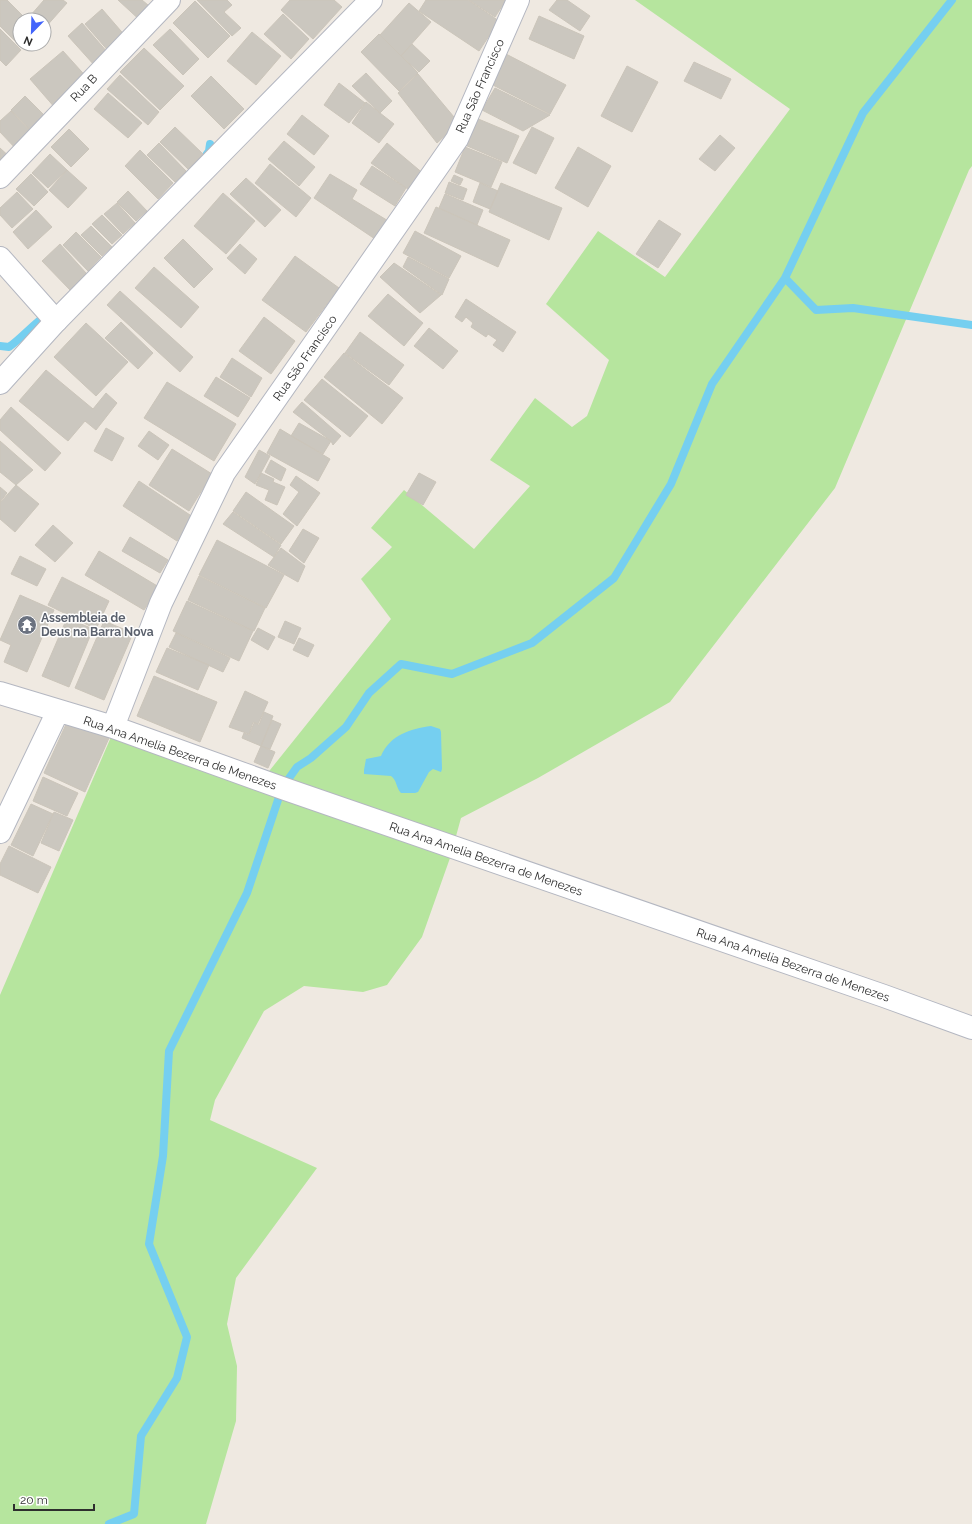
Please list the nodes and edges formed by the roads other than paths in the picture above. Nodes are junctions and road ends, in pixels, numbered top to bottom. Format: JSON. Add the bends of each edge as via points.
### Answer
{"nodes":[{"id":1,"x":169,"y":0,"type":"edge"},
{"id":2,"x":371,"y":0,"type":"edge"},
{"id":3,"x":518,"y":0,"type":"edge"},
{"id":4,"x":0,"y":176,"type":"edge"},
{"id":5,"x":0,"y":258,"type":"edge"},
{"id":6,"x":56,"y":321,"type":"junction"},
{"id":7,"x":0,"y":383,"type":"edge"},
{"id":8,"x":0,"y":692,"type":"edge"},
{"id":9,"x":58,"y":710,"type":"junction"},
{"id":10,"x":113,"y":728,"type":"junction"},
{"id":11,"x":0,"y":832,"type":"edge"},
{"id":12,"x":972,"y":1028,"type":"edge"}],
"edges":[{"from":1,"to":4,"type":"street","name":"Rua B"},
{"from":2,"to":6,"type":"street"},
{"from":3,"to":10,"type":"street","name":"Rua São Francisco","via":[[457,139],[224,473],[161,603]]},
{"from":5,"to":6,"type":"street"},
{"from":6,"to":7,"type":"street"},
{"from":8,"to":9,"type":"street","name":"Rua Ana Amelia Bezerra de Menezes"},
{"from":9,"to":10,"type":"street","name":"Rua Ana Amelia Bezerra de Menezes"},
{"from":9,"to":11,"type":"street"},
{"from":10,"to":12,"type":"street","name":"Rua Ana Amelia Bezerra de Menezes"}]}
